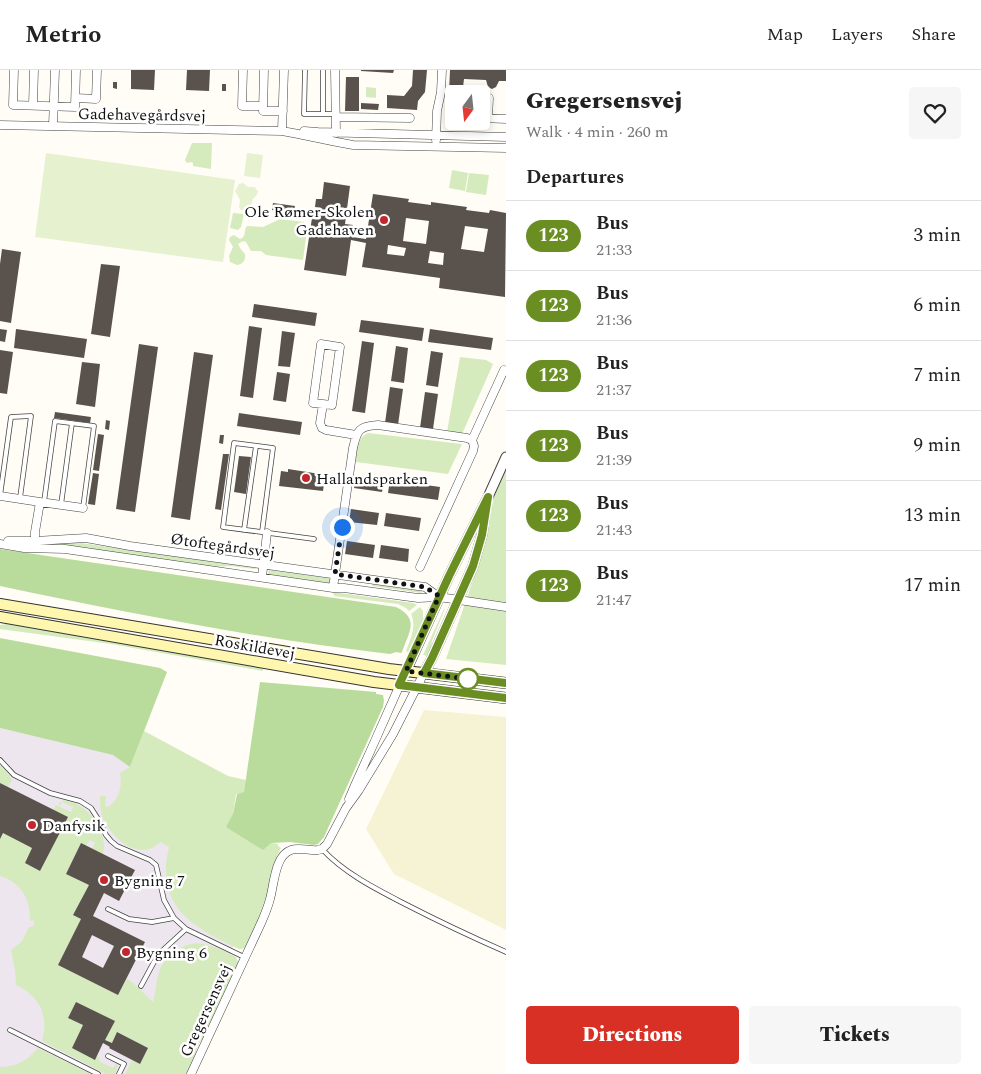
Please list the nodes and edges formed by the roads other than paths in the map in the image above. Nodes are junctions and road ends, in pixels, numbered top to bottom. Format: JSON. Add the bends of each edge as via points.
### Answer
{"nodes":[{"id":1,"x":14,"y":70,"type":"edge"},
{"id":2,"x":34,"y":70,"type":"edge"},
{"id":3,"x":55,"y":70,"type":"edge"},
{"id":4,"x":76,"y":70,"type":"edge"},
{"id":5,"x":97,"y":70,"type":"edge"},
{"id":6,"x":243,"y":70,"type":"edge"},
{"id":7,"x":264,"y":70,"type":"edge"},
{"id":8,"x":284,"y":70,"type":"edge"},
{"id":9,"x":305,"y":70,"type":"edge"},
{"id":10,"x":324,"y":70,"type":"edge"},
{"id":11,"x":335,"y":70,"type":"edge"},
{"id":12,"x":442,"y":70,"type":"edge"},
{"id":13,"x":76,"y":98,"type":"junction"},
{"id":14,"x":33,"y":105,"type":"junction"},
{"id":15,"x":54,"y":106,"type":"junction"},
{"id":16,"x":263,"y":106,"type":"junction"},
{"id":17,"x":283,"y":111,"type":"junction"},
{"id":18,"x":323,"y":114,"type":"junction"},
{"id":19,"x":336,"y":115,"type":"junction"},
{"id":20,"x":410,"y":118,"type":"dead end"},
{"id":21,"x":490,"y":118,"type":"edge"},
{"id":22,"x":506,"y":119,"type":"edge"},
{"id":23,"x":0,"y":125,"type":"edge"},
{"id":24,"x":53,"y":126,"type":"junction"},
{"id":25,"x":282,"y":132,"type":"junction"},
{"id":26,"x":336,"y":133,"type":"junction"},
{"id":27,"x":436,"y":136,"type":"junction"},
{"id":28,"x":506,"y":137,"type":"edge"},
{"id":29,"x":436,"y":146,"type":"junction"},
{"id":30,"x":506,"y":148,"type":"edge"},
{"id":31,"x":504,"y":370,"type":"dead end"},
{"id":32,"x":323,"y":404,"type":"junction"},
{"id":33,"x":72,"y":423,"type":"junction"},
{"id":34,"x":356,"y":435,"type":"junction"},
{"id":35,"x":472,"y":440,"type":"junction"},
{"id":36,"x":256,"y":446,"type":"junction"},
{"id":37,"x":506,"y":457,"type":"edge"},
{"id":38,"x":0,"y":496,"type":"edge"},
{"id":39,"x":488,"y":497,"type":"junction"},
{"id":40,"x":20,"y":499,"type":"junction"},
{"id":41,"x":42,"y":502,"type":"junction"},
{"id":42,"x":60,"y":505,"type":"junction"},
{"id":43,"x":83,"y":508,"type":"joint"},
{"id":44,"x":244,"y":530,"type":"junction"},
{"id":45,"x":265,"y":532,"type":"junction"},
{"id":46,"x":0,"y":540,"type":"edge"},
{"id":47,"x":314,"y":540,"type":"dead end"},
{"id":48,"x":0,"y":544,"type":"edge"},
{"id":49,"x":35,"y":545,"type":"junction"},
{"id":50,"x":264,"y":564,"type":"junction"},
{"id":51,"x":420,"y":567,"type":"dead end"},
{"id":52,"x":335,"y":574,"type":"junction"},
{"id":53,"x":262,"y":577,"type":"junction"},
{"id":54,"x":333,"y":588,"type":"junction"},
{"id":55,"x":439,"y":596,"type":"junction"},
{"id":56,"x":458,"y":600,"type":"junction"},
{"id":57,"x":0,"y":604,"type":"edge"},
{"id":58,"x":506,"y":607,"type":"edge"},
{"id":59,"x":0,"y":617,"type":"edge"},
{"id":60,"x":406,"y":671,"type":"junction"},
{"id":61,"x":424,"y":673,"type":"junction"},
{"id":62,"x":506,"y":683,"type":"edge"},
{"id":63,"x":399,"y":685,"type":"junction"},
{"id":64,"x":416,"y":687,"type":"junction"},
{"id":65,"x":506,"y":698,"type":"edge"},
{"id":66,"x":374,"y":743,"type":"junction"},
{"id":67,"x":385,"y":747,"type":"junction"},
{"id":68,"x":0,"y":760,"type":"edge"},
{"id":69,"x":346,"y":808,"type":"junction"},
{"id":70,"x":322,"y":849,"type":"junction"},
{"id":71,"x":108,"y":909,"type":"dead end"},
{"id":72,"x":174,"y":918,"type":"junction"},
{"id":73,"x":186,"y":929,"type":"junction"},
{"id":74,"x":506,"y":952,"type":"edge"},
{"id":75,"x":245,"y":958,"type":"junction"},
{"id":76,"x":141,"y":986,"type":"dead end"},
{"id":77,"x":10,"y":1030,"type":"dead end"},
{"id":78,"x":108,"y":1056,"type":"dead end"},
{"id":79,"x":98,"y":1074,"type":"edge"},
{"id":80,"x":119,"y":1074,"type":"edge"},
{"id":81,"x":191,"y":1074,"type":"edge"}],
"edges":[{"from":1,"to":14,"type":"street","via":[[13,105]]},
{"from":2,"to":14,"type":"street"},
{"from":3,"to":15,"type":"street"},
{"from":4,"to":13,"type":"street"},
{"from":5,"to":13,"type":"street","via":[[96,99]]},
{"from":6,"to":16,"type":"street","via":[[242,106]]},
{"from":7,"to":16,"type":"street"},
{"from":8,"to":17,"type":"street"},
{"from":9,"to":18,"type":"lane","via":[[304,114]]},
{"from":10,"to":18,"type":"lane"},
{"from":11,"to":19,"type":"street"},
{"from":12,"to":27,"type":"street"},
{"from":13,"to":15,"type":"street","via":[[75,106]]},
{"from":14,"to":15,"type":"street"},
{"from":15,"to":24,"type":"street"},
{"from":16,"to":17,"type":"street","via":[[263,111]]},
{"from":17,"to":25,"type":"street"},
{"from":18,"to":19,"type":"lane"},
{"from":19,"to":20,"type":"street"},
{"from":19,"to":26,"type":"street"},
{"from":21,"to":22,"type":"street"},
{"from":23,"to":24,"type":"street","name":"Gadehavegårdsvej"},
{"from":24,"to":25,"type":"street","name":"Gadehavegårdsvej"},
{"from":25,"to":26,"type":"street","name":"Gadehavegårdsvej"},
{"from":25,"to":29,"type":"street","name":"Gadehavegårdsvej","via":[[352,145]]},
{"from":26,"to":27,"type":"street","name":"Gadehavegårdsvej"},
{"from":27,"to":28,"type":"street","name":"Gadehavegårdsvej"},
{"from":27,"to":29,"type":"street"},
{"from":29,"to":30,"type":"street","name":"Gadehavegårdsvej"},
{"from":31,"to":35,"type":"street"},
{"from":32,"to":32,"type":"street","via":[[313,403],[321,344],[340,347],[332,405]]},
{"from":32,"to":34,"type":"street","via":[[322,428]]},
{"from":33,"to":41,"type":"lane","via":[[55,421]]},
{"from":33,"to":42,"type":"lane"},
{"from":33,"to":43,"type":"lane","via":[[94,426]]},
{"from":34,"to":35,"type":"street","via":[[368,426],[378,426]]},
{"from":34,"to":52,"type":"street"},
{"from":35,"to":51,"type":"street","via":[[473,451]]},
{"from":36,"to":44,"type":"lane"},
{"from":36,"to":44,"type":"lane","via":[[234,443],[223,527]]},
{"from":36,"to":45,"type":"lane","via":[[273,448]]},
{"from":37,"to":39,"type":"street"},
{"from":38,"to":40,"type":"street"},
{"from":38,"to":40,"type":"lane","via":[[11,417],[31,416]]},
{"from":39,"to":55,"type":"street"},
{"from":39,"to":56,"type":"street","via":[[473,566]]},
{"from":40,"to":41,"type":"street"},
{"from":41,"to":42,"type":"street"},
{"from":41,"to":49,"type":"street","via":[[34,532]]},
{"from":42,"to":43,"type":"street"},
{"from":44,"to":45,"type":"lane"},
{"from":45,"to":47,"type":"lane"},
{"from":45,"to":50,"type":"street"},
{"from":46,"to":49,"type":"street","name":"Øtoftegårdsvej"},
{"from":48,"to":49,"type":"street","name":"Øtoftegårdsvej","via":[[24,548]]},
{"from":49,"to":50,"type":"street","name":"Øtoftegårdsvej","via":[[86,538]]},
{"from":49,"to":53,"type":"street","name":"Øtoftegårdsvej"},
{"from":50,"to":52,"type":"street","name":"Øtoftegårdsvej"},
{"from":50,"to":53,"type":"street"},
{"from":52,"to":54,"type":"street"},
{"from":52,"to":55,"type":"street","name":"Øtoftegårdsvej","via":[[425,587]]},
{"from":53,"to":54,"type":"street","name":"Øtoftegårdsvej"},
{"from":54,"to":55,"type":"street","name":"Øtoftegårdsvej","via":[[421,598]]},
{"from":55,"to":56,"type":"street","name":"Øtoftegårdsvej"},
{"from":55,"to":60,"type":"street"},
{"from":56,"to":58,"type":"street","name":"Øtoftegårdsvej"},
{"from":56,"to":61,"type":"street"},
{"from":57,"to":60,"type":"main road","name":"Roskildevej"},
{"from":59,"to":63,"type":"main road","name":"Roskildevej"},
{"from":60,"to":61,"type":"main road","name":"Roskildevej"},
{"from":60,"to":63,"type":"street"},
{"from":61,"to":62,"type":"main road","name":"Roskildevej"},
{"from":61,"to":64,"type":"street"},
{"from":63,"to":64,"type":"main road","name":"Roskildevej"},
{"from":63,"to":66,"type":"street"},
{"from":64,"to":65,"type":"main road","name":"Roskildevej"},
{"from":64,"to":67,"type":"street"},
{"from":66,"to":67,"type":"lane"},
{"from":66,"to":69,"type":"street"},
{"from":67,"to":69,"type":"street"},
{"from":68,"to":72,"type":"lane","name":"Gregersensvej","via":[[14,775],[91,808],[110,841],[156,865],[164,900]]},
{"from":69,"to":70,"type":"street"},
{"from":70,"to":74,"type":"lane","via":[[377,890]]},
{"from":70,"to":75,"type":"street","name":"Gregersensvej","via":[[291,850],[282,857],[266,911]]},
{"from":71,"to":72,"type":"lane","via":[[129,919],[152,922]]},
{"from":72,"to":73,"type":"lane","name":"Gregersensvej"},
{"from":73,"to":75,"type":"lane","name":"Gregersensvej"},
{"from":73,"to":76,"type":"lane","via":[[162,951]]},
{"from":75,"to":81,"type":"street","name":"Gregersensvej"},
{"from":77,"to":79,"type":"lane"},
{"from":78,"to":80,"type":"lane","via":[[124,1064]]}]}
